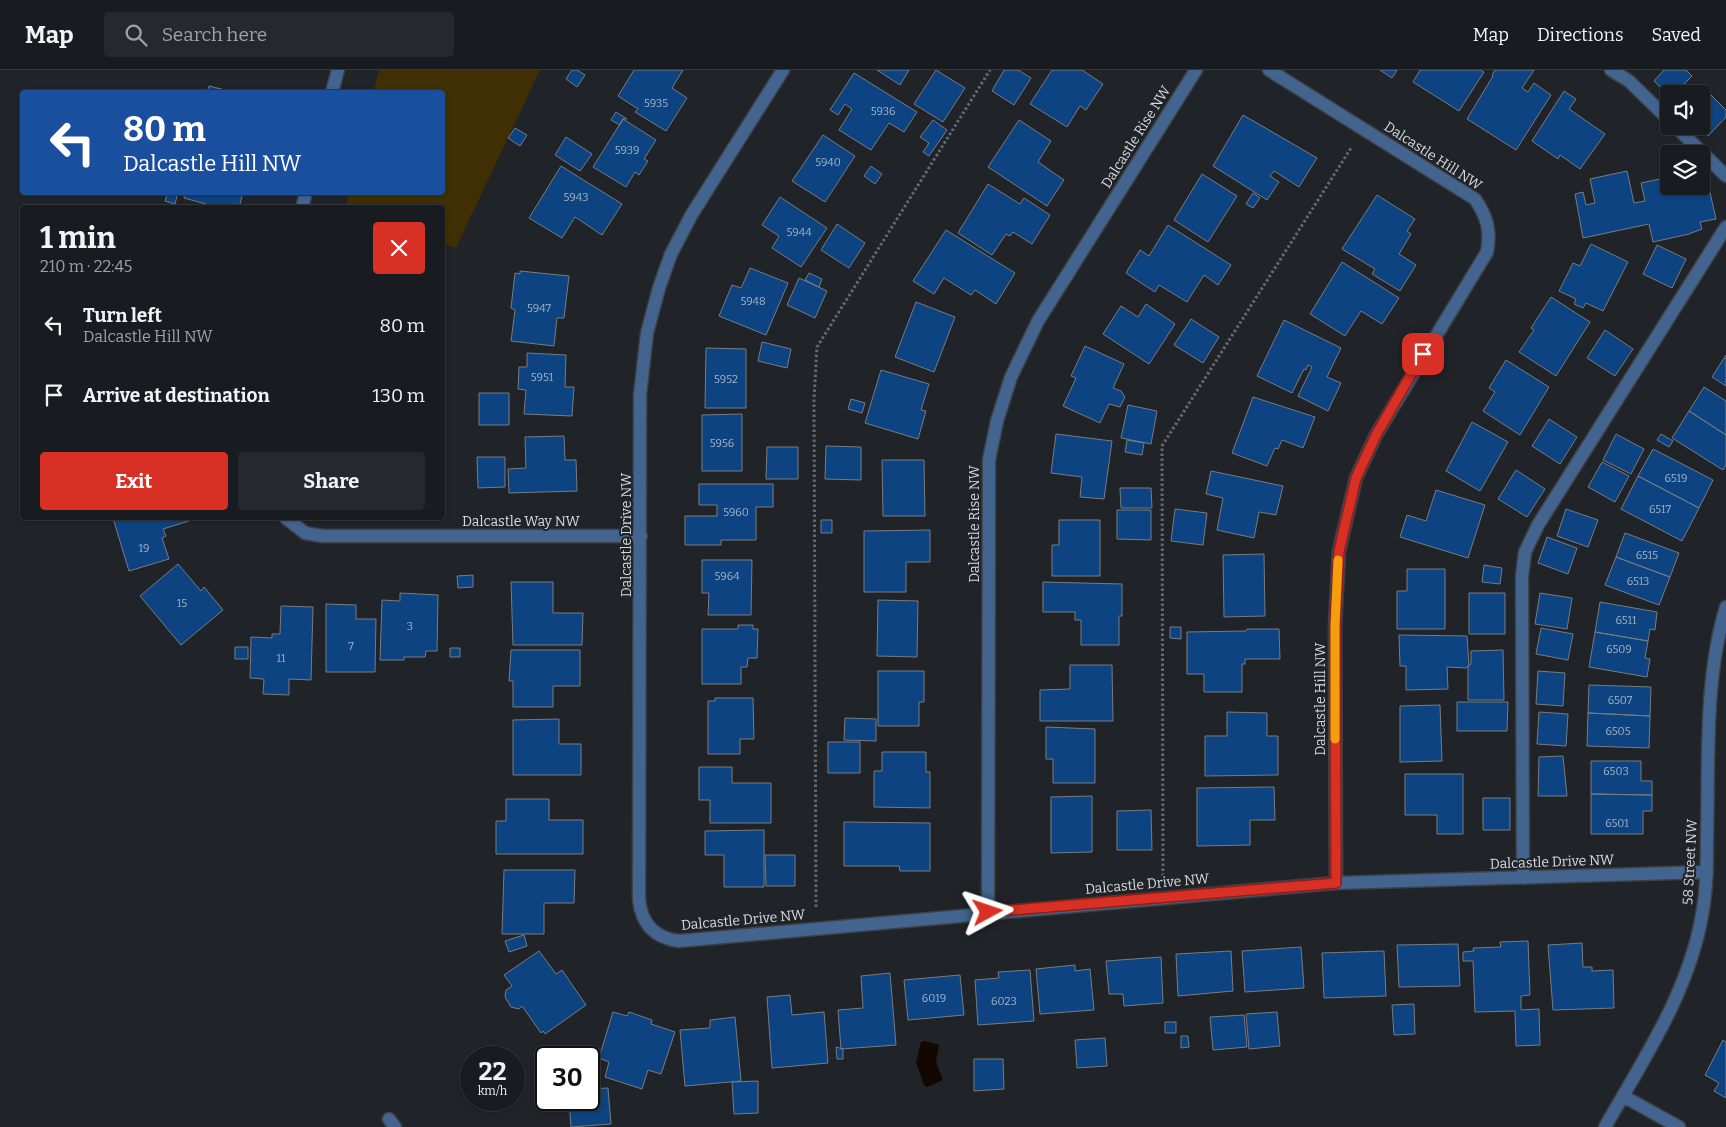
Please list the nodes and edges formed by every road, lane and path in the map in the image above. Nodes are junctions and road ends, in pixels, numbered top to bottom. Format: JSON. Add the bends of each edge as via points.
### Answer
{"nodes":[{"id":1,"x":338,"y":70,"type":"edge"},
{"id":2,"x":783,"y":70,"type":"edge"},
{"id":3,"x":990,"y":70,"type":"edge"},
{"id":4,"x":1196,"y":70,"type":"edge"},
{"id":5,"x":1269,"y":70,"type":"edge"},
{"id":6,"x":1611,"y":70,"type":"edge"},
{"id":7,"x":333,"y":90,"type":"edge"},
{"id":8,"x":1660,"y":111,"type":"edge"},
{"id":9,"x":1684,"y":135,"type":"edge"},
{"id":10,"x":1351,"y":148,"type":"dead end"},
{"id":11,"x":1726,"y":176,"type":"edge"},
{"id":12,"x":1726,"y":227,"type":"edge"},
{"id":13,"x":289,"y":520,"type":"edge"},
{"id":14,"x":641,"y":536,"type":"junction"},
{"id":15,"x":1726,"y":607,"type":"edge"},
{"id":16,"x":1707,"y":872,"type":"junction"},
{"id":17,"x":1163,"y":876,"type":"dead end"},
{"id":18,"x":1523,"y":878,"type":"junction"},
{"id":19,"x":1336,"y":883,"type":"junction"},
{"id":20,"x":816,"y":907,"type":"dead end"},
{"id":21,"x":988,"y":912,"type":"junction"},
{"id":22,"x":1623,"y":1096,"type":"junction"},
{"id":23,"x":1606,"y":1127,"type":"edge"},
{"id":24,"x":1679,"y":1127,"type":"edge"}],
"edges":[{"from":1,"to":7,"type":"street"},
{"from":2,"to":14,"type":"street","name":"Dalcastle Drive NW","via":[[692,214],[671,254],[659,288],[647,333],[640,395]]},
{"from":3,"to":20,"type":"path","via":[[816,347]]},
{"from":4,"to":21,"type":"street","name":"Dalcastle Rise NW","via":[[1038,321],[1011,377],[997,421],[989,460]]},
{"from":5,"to":19,"type":"street","name":"Dalcastle Hill NW","via":[[1474,199],[1484,211],[1490,239],[1487,252],[1376,435],[1356,478],[1339,551],[1335,626]]},
{"from":6,"to":8,"type":"street","via":[[1629,81]]},
{"from":9,"to":11,"type":"street"},
{"from":10,"to":17,"type":"path","via":[[1162,446]]},
{"from":12,"to":18,"type":"street","via":[[1543,516],[1525,552],[1522,576]]},
{"from":13,"to":14,"type":"street","name":"Dalcastle Way NW","via":[[305,533],[322,536]]},
{"from":14,"to":21,"type":"street","name":"Dalcastle Drive NW","via":[[640,898],[644,922],[652,931],[679,941]]},
{"from":15,"to":16,"type":"street","name":"58 Street NW","via":[[1714,660]]},
{"from":16,"to":18,"type":"street","name":"Dalcastle Drive NW"},
{"from":16,"to":22,"type":"street","name":"58 Street NW","via":[[1702,915],[1682,985]]},
{"from":18,"to":19,"type":"street","name":"Dalcastle Drive NW"},
{"from":19,"to":21,"type":"street","name":"Dalcastle Drive NW"},
{"from":22,"to":23,"type":"street","name":"58 Street NW"},
{"from":22,"to":24,"type":"street"}]}
